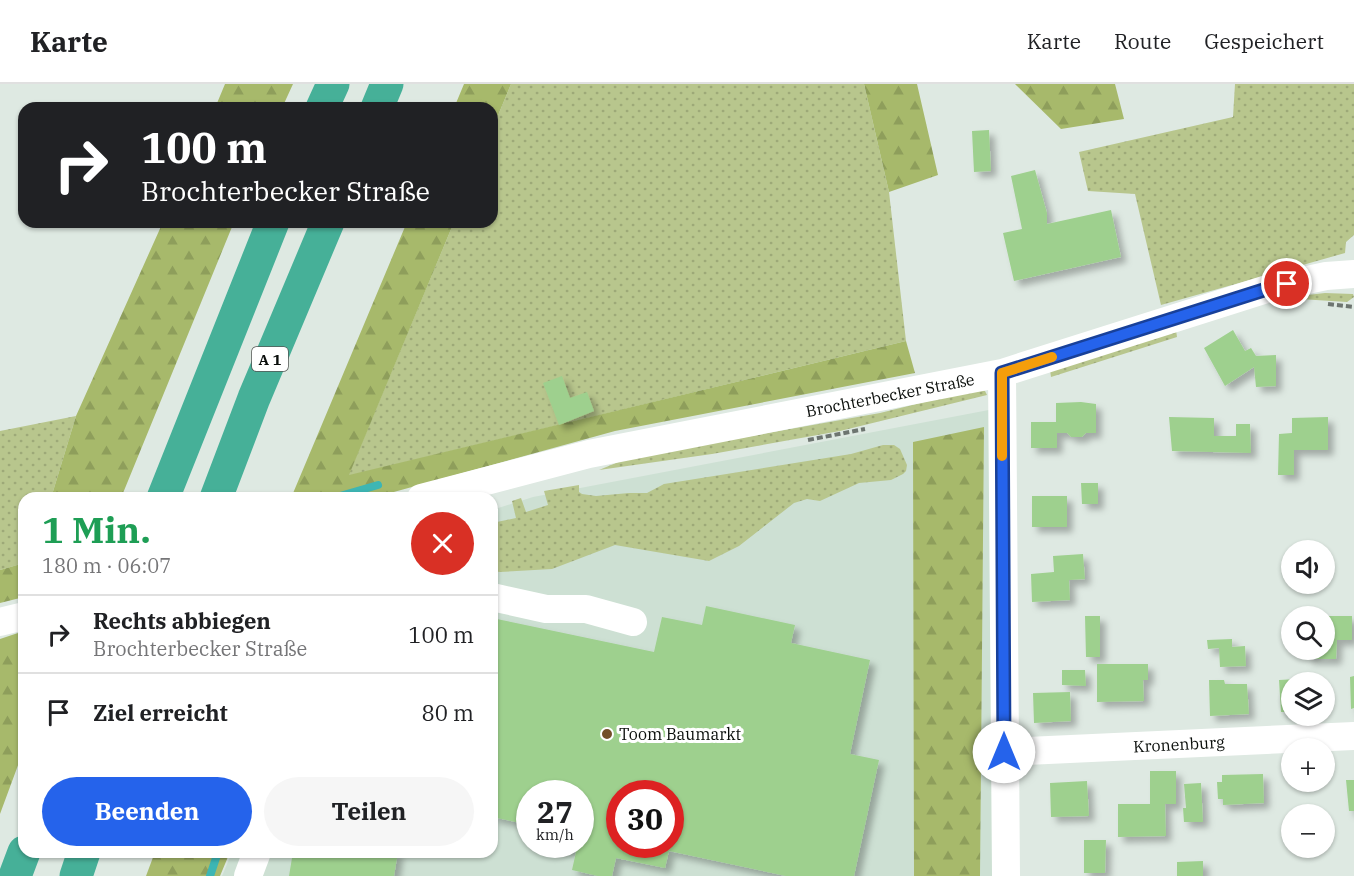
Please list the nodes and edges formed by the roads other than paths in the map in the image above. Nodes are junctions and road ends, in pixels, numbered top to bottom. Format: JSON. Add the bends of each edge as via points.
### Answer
{"nodes":[{"id":1,"x":333,"y":84,"type":"edge"},
{"id":2,"x":387,"y":84,"type":"edge"},
{"id":3,"x":325,"y":102,"type":"edge"},
{"id":4,"x":379,"y":102,"type":"edge"},
{"id":5,"x":271,"y":228,"type":"edge"},
{"id":6,"x":325,"y":228,"type":"edge"},
{"id":7,"x":1354,"y":274,"type":"edge"},
{"id":8,"x":1002,"y":373,"type":"junction"},
{"id":9,"x":165,"y":492,"type":"edge"},
{"id":10,"x":218,"y":492,"type":"edge"},
{"id":11,"x":444,"y":492,"type":"edge"},
{"id":12,"x":498,"y":598,"type":"edge"},
{"id":13,"x":18,"y":618,"type":"edge"},
{"id":14,"x":0,"y":622,"type":"edge"},
{"id":15,"x":633,"y":622,"type":"dead end"},
{"id":16,"x":1354,"y":736,"type":"edge"},
{"id":17,"x":1004,"y":752,"type":"junction"},
{"id":18,"x":22,"y":858,"type":"edge"},
{"id":19,"x":82,"y":858,"type":"edge"},
{"id":20,"x":255,"y":858,"type":"edge"},
{"id":21,"x":15,"y":876,"type":"edge"},
{"id":22,"x":76,"y":876,"type":"edge"},
{"id":23,"x":248,"y":876,"type":"edge"},
{"id":24,"x":1006,"y":876,"type":"edge"}],
"edges":[{"from":1,"to":3,"type":"highway"},
{"from":2,"to":4,"type":"highway"},
{"from":5,"to":9,"type":"highway"},
{"from":6,"to":10,"type":"highway","number":"A 1"},
{"from":7,"to":8,"type":"street","name":"Brochterbecker Straße","via":[[1270,288]]},
{"from":8,"to":11,"type":"street","name":"Brochterbecker Straße","via":[[589,454]]},
{"from":8,"to":17,"type":"street"},
{"from":12,"to":15,"type":"street","via":[[546,609],[586,609]]},
{"from":13,"to":14,"type":"street"},
{"from":16,"to":17,"type":"street","name":"Kronenburg"},
{"from":17,"to":24,"type":"street"},
{"from":18,"to":21,"type":"highway"},
{"from":19,"to":22,"type":"highway"},
{"from":20,"to":23,"type":"street"}]}
